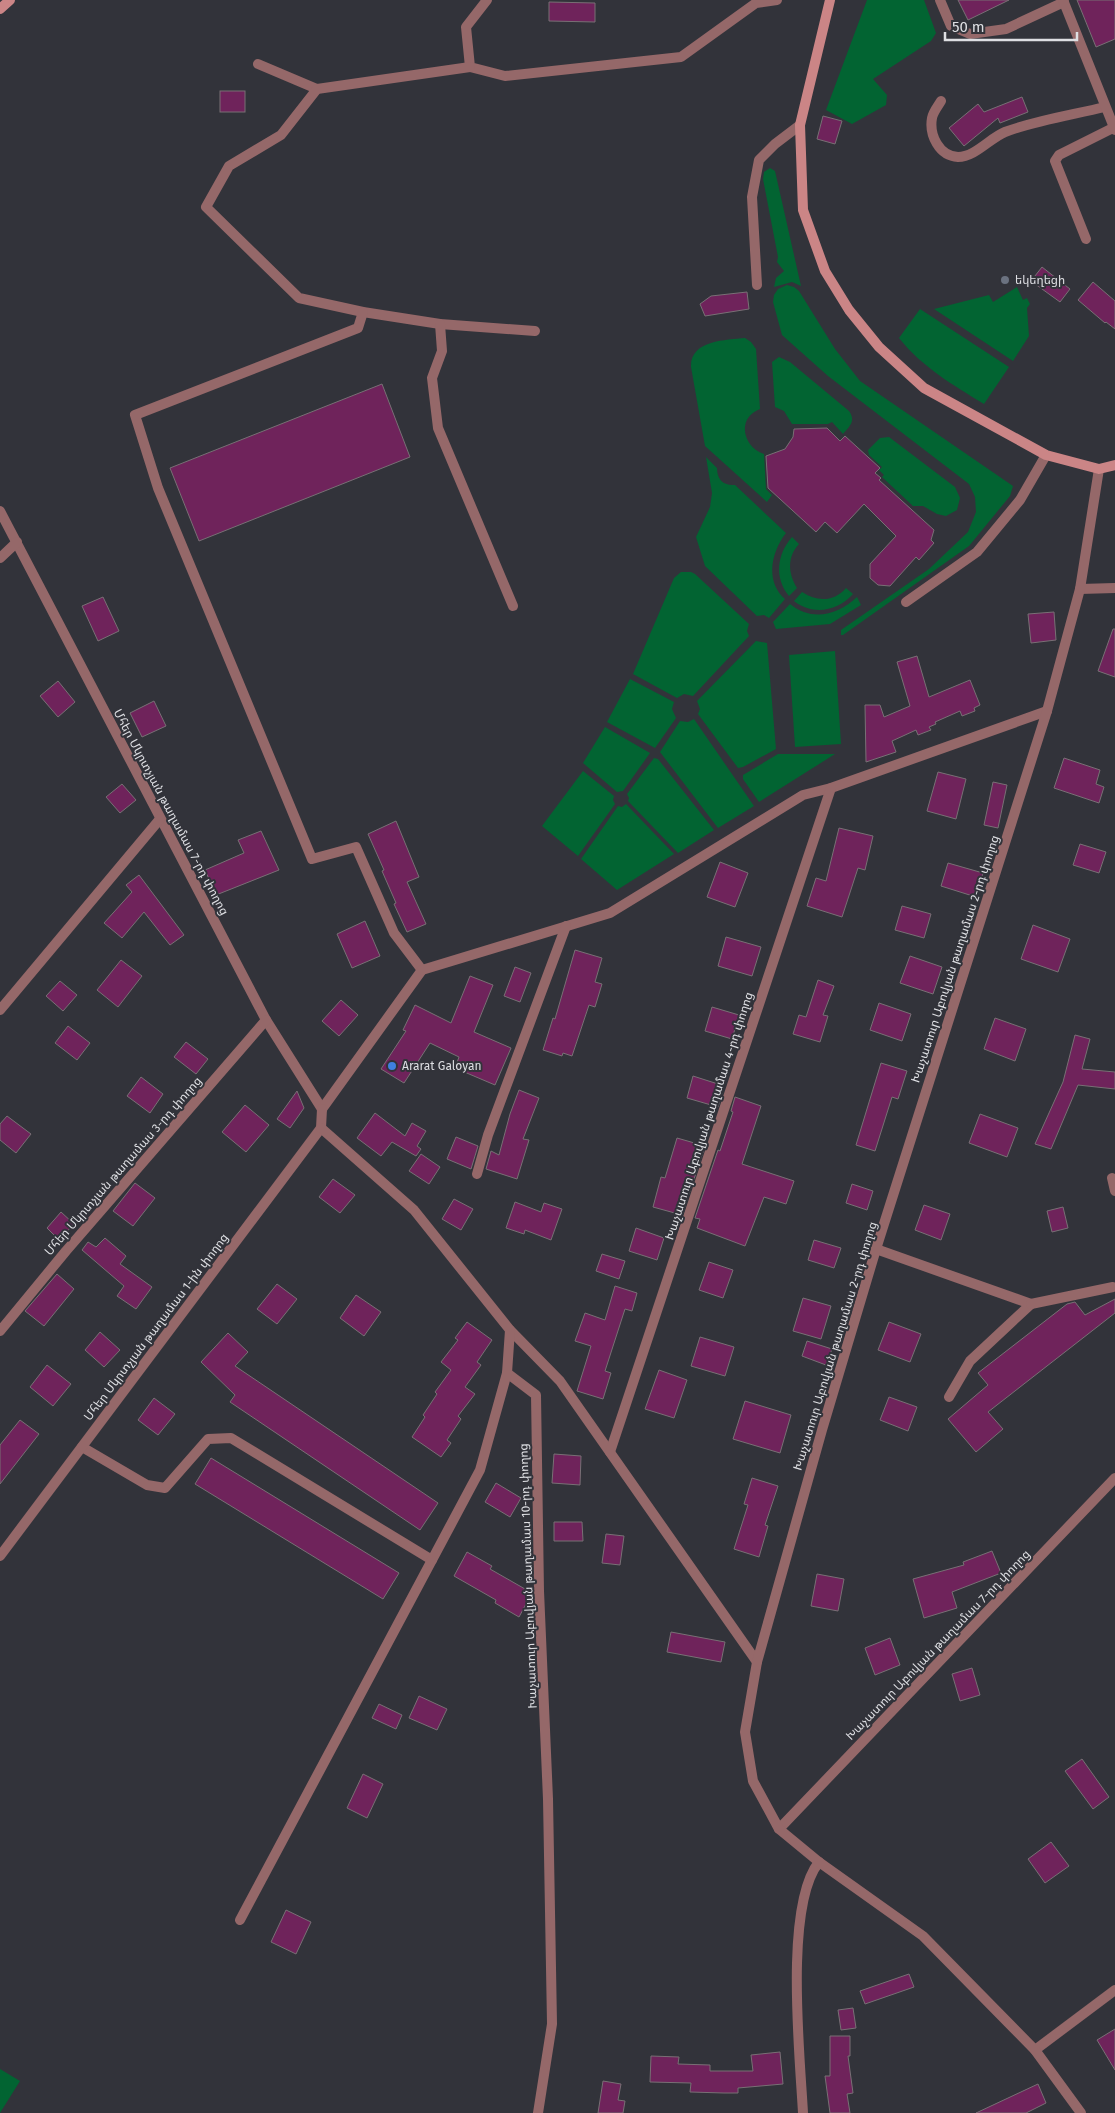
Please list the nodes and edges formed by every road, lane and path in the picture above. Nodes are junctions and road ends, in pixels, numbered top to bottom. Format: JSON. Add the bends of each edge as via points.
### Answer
{"nodes":[{"id":1,"x":10,"y":0,"type":"edge"},
{"id":2,"x":487,"y":0,"type":"edge"},
{"id":3,"x":778,"y":0,"type":"edge"},
{"id":4,"x":830,"y":0,"type":"edge"},
{"id":5,"x":940,"y":0,"type":"edge"},
{"id":6,"x":1063,"y":1,"type":"edge"},
{"id":7,"x":0,"y":9,"type":"edge"},
{"id":8,"x":258,"y":64,"type":"dead end"},
{"id":9,"x":470,"y":67,"type":"junction"},
{"id":10,"x":317,"y":89,"type":"junction"},
{"id":11,"x":941,"y":101,"type":"dead end"},
{"id":12,"x":1105,"y":108,"type":"junction"},
{"id":13,"x":800,"y":125,"type":"junction"},
{"id":14,"x":1114,"y":128,"type":"edge"},
{"id":15,"x":1086,"y":239,"type":"dead end"},
{"id":16,"x":757,"y":285,"type":"dead end"},
{"id":17,"x":363,"y":312,"type":"junction"},
{"id":18,"x":440,"y":324,"type":"junction"},
{"id":19,"x":535,"y":331,"type":"dead end"},
{"id":20,"x":1046,"y":454,"type":"junction"},
{"id":21,"x":1115,"y":465,"type":"edge"},
{"id":22,"x":1099,"y":469,"type":"junction"},
{"id":23,"x":0,"y":511,"type":"edge"},
{"id":24,"x":17,"y":542,"type":"junction"},
{"id":25,"x":0,"y":558,"type":"edge"},
{"id":26,"x":1115,"y":588,"type":"edge"},
{"id":27,"x":1080,"y":589,"type":"junction"},
{"id":28,"x":906,"y":602,"type":"dead end"},
{"id":29,"x":513,"y":606,"type":"dead end"},
{"id":30,"x":1046,"y":711,"type":"junction"},
{"id":31,"x":831,"y":788,"type":"junction"},
{"id":32,"x":160,"y":819,"type":"junction"},
{"id":33,"x":566,"y":926,"type":"junction"},
{"id":34,"x":422,"y":970,"type":"junction"},
{"id":35,"x":0,"y":1010,"type":"edge"},
{"id":36,"x":266,"y":1020,"type":"junction"},
{"id":37,"x":322,"y":1108,"type":"junction"},
{"id":38,"x":322,"y":1128,"type":"junction"},
{"id":39,"x":477,"y":1174,"type":"dead end"},
{"id":40,"x":1112,"y":1178,"type":"dead end"},
{"id":41,"x":1115,"y":1191,"type":"edge"},
{"id":42,"x":876,"y":1249,"type":"junction"},
{"id":43,"x":1113,"y":1287,"type":"dead end"},
{"id":44,"x":1031,"y":1304,"type":"junction"},
{"id":45,"x":510,"y":1330,"type":"junction"},
{"id":46,"x":0,"y":1331,"type":"edge"},
{"id":47,"x":507,"y":1373,"type":"junction"},
{"id":48,"x":949,"y":1397,"type":"dead end"},
{"id":49,"x":82,"y":1447,"type":"junction"},
{"id":50,"x":610,"y":1452,"type":"junction"},
{"id":51,"x":1115,"y":1478,"type":"edge"},
{"id":52,"x":0,"y":1556,"type":"edge"},
{"id":53,"x":432,"y":1560,"type":"junction"},
{"id":54,"x":756,"y":1662,"type":"junction"},
{"id":55,"x":779,"y":1829,"type":"junction"},
{"id":56,"x":819,"y":1862,"type":"junction"},
{"id":57,"x":240,"y":1920,"type":"dead end"},
{"id":58,"x":1115,"y":1990,"type":"edge"},
{"id":59,"x":1035,"y":2050,"type":"junction"},
{"id":60,"x":538,"y":2113,"type":"edge"},
{"id":61,"x":803,"y":2113,"type":"edge"},
{"id":62,"x":1081,"y":2113,"type":"edge"}],
"edges":[{"from":1,"to":7,"type":"main road"},
{"from":2,"to":9,"type":"street","via":[[466,27]]},
{"from":3,"to":9,"type":"street","via":[[756,3],[681,57],[505,76]]},
{"from":4,"to":13,"type":"main road"},
{"from":5,"to":6,"type":"street","via":[[951,26],[970,34],[1006,29]]},
{"from":6,"to":12,"type":"street"},
{"from":8,"to":10,"type":"street"},
{"from":9,"to":10,"type":"street"},
{"from":10,"to":17,"type":"street","via":[[281,135],[229,166],[206,207],[299,298]]},
{"from":11,"to":12,"type":"street","via":[[932,117],[936,143],[943,152],[961,157],[1004,133],[1038,122]]},
{"from":12,"to":14,"type":"street"},
{"from":13,"to":16,"type":"street","via":[[759,160],[752,197]]},
{"from":13,"to":20,"type":"main road","via":[[803,210],[825,271],[849,310],[879,347],[924,388]]},
{"from":14,"to":15,"type":"street","via":[[1055,161]]},
{"from":17,"to":18,"type":"street"},
{"from":17,"to":34,"type":"street","via":[[358,328],[135,415],[158,488],[312,859],[356,847],[394,933]]},
{"from":18,"to":19,"type":"street"},
{"from":18,"to":29,"type":"street","via":[[442,351],[432,378],[438,428]]},
{"from":20,"to":22,"type":"main road"},
{"from":20,"to":28,"type":"street","via":[[1020,500],[977,552]]},
{"from":21,"to":22,"type":"main road"},
{"from":22,"to":27,"type":"street","name":"Խաչատուր Աբովյան թաղամաս 2-րդ փողոց"},
{"from":23,"to":24,"type":"street","name":"Մհեր Մկրտչյան թաղամաս 7-րդ փողոց"},
{"from":24,"to":25,"type":"street"},
{"from":24,"to":32,"type":"street","name":"Մհեր Մկրտչյան թաղամաս 7-րդ փողոց"},
{"from":26,"to":27,"type":"street"},
{"from":27,"to":30,"type":"street","name":"Խաչատուր Աբովյան թաղամաս 2-րդ փողոց"},
{"from":30,"to":31,"type":"street"},
{"from":30,"to":42,"type":"street","name":"Խաչատուր Աբովյան թաղամաս 2-րդ փողոց"},
{"from":31,"to":33,"type":"street","via":[[803,795],[610,913]]},
{"from":31,"to":50,"type":"street","name":"Խաչատուր Աբովյան թաղամաս 4-րդ փողոց"},
{"from":32,"to":35,"type":"street"},
{"from":32,"to":36,"type":"street","name":"Մհեր Մկրտչյան թաղամաս 7-րդ փողոց"},
{"from":33,"to":34,"type":"street"},
{"from":33,"to":39,"type":"street","via":[[488,1135]]},
{"from":34,"to":37,"type":"street"},
{"from":36,"to":37,"type":"street","name":"Մհեր Մկրտչյան թաղամաս 7-րդ փողոց"},
{"from":36,"to":46,"type":"street","name":"Մհեր Մկրտչյան թաղամաս 3-րդ փողոց"},
{"from":37,"to":38,"type":"street"},
{"from":38,"to":45,"type":"street","via":[[414,1210]]},
{"from":38,"to":49,"type":"street","name":"Մհեր Մկրտչյան թաղամաս 1-ին փողոց"},
{"from":40,"to":41,"type":"street"},
{"from":42,"to":44,"type":"street"},
{"from":42,"to":54,"type":"street","name":"Խաչատուր Աբովյան թաղամաս 2-րդ փողոց"},
{"from":43,"to":44,"type":"street"},
{"from":44,"to":48,"type":"street","via":[[970,1361]]},
{"from":45,"to":47,"type":"street"},
{"from":45,"to":50,"type":"street","via":[[560,1381]]},
{"from":47,"to":53,"type":"street","via":[[480,1470]]},
{"from":47,"to":60,"type":"street","name":"Խաչատուր Աբովյան թաղամաս 10-րդ փողոց","via":[[536,1395],[552,2024]]},
{"from":49,"to":52,"type":"street","name":"Մհեր Մկրտչյան թաղամաս 1-ին փողոց"},
{"from":49,"to":53,"type":"street","via":[[147,1486],[165,1488],[208,1439],[231,1438]]},
{"from":50,"to":54,"type":"street"},
{"from":51,"to":55,"type":"street","name":"Խաչատուր Աբովյան թաղամաս 7-րդ փողոց"},
{"from":53,"to":57,"type":"street"},
{"from":54,"to":55,"type":"street","name":"Խաչատուր Աբովյան թաղամաս 2-րդ փողոց","via":[[744,1732],[753,1782]]},
{"from":55,"to":56,"type":"street","name":"Խաչատուր Աբովյան թաղամաս 2-րդ փողոց"},
{"from":56,"to":59,"type":"street","name":"Խաչատուր Աբովյան թաղամաս 2-րդ փողոց","via":[[923,1936]]},
{"from":56,"to":61,"type":"street","via":[[807,1881],[800,1926],[797,2004]]},
{"from":58,"to":59,"type":"street"},
{"from":59,"to":62,"type":"street","name":"Խաչատուր Աբովյան թաղամաս 2-րդ փողոց"}]}
